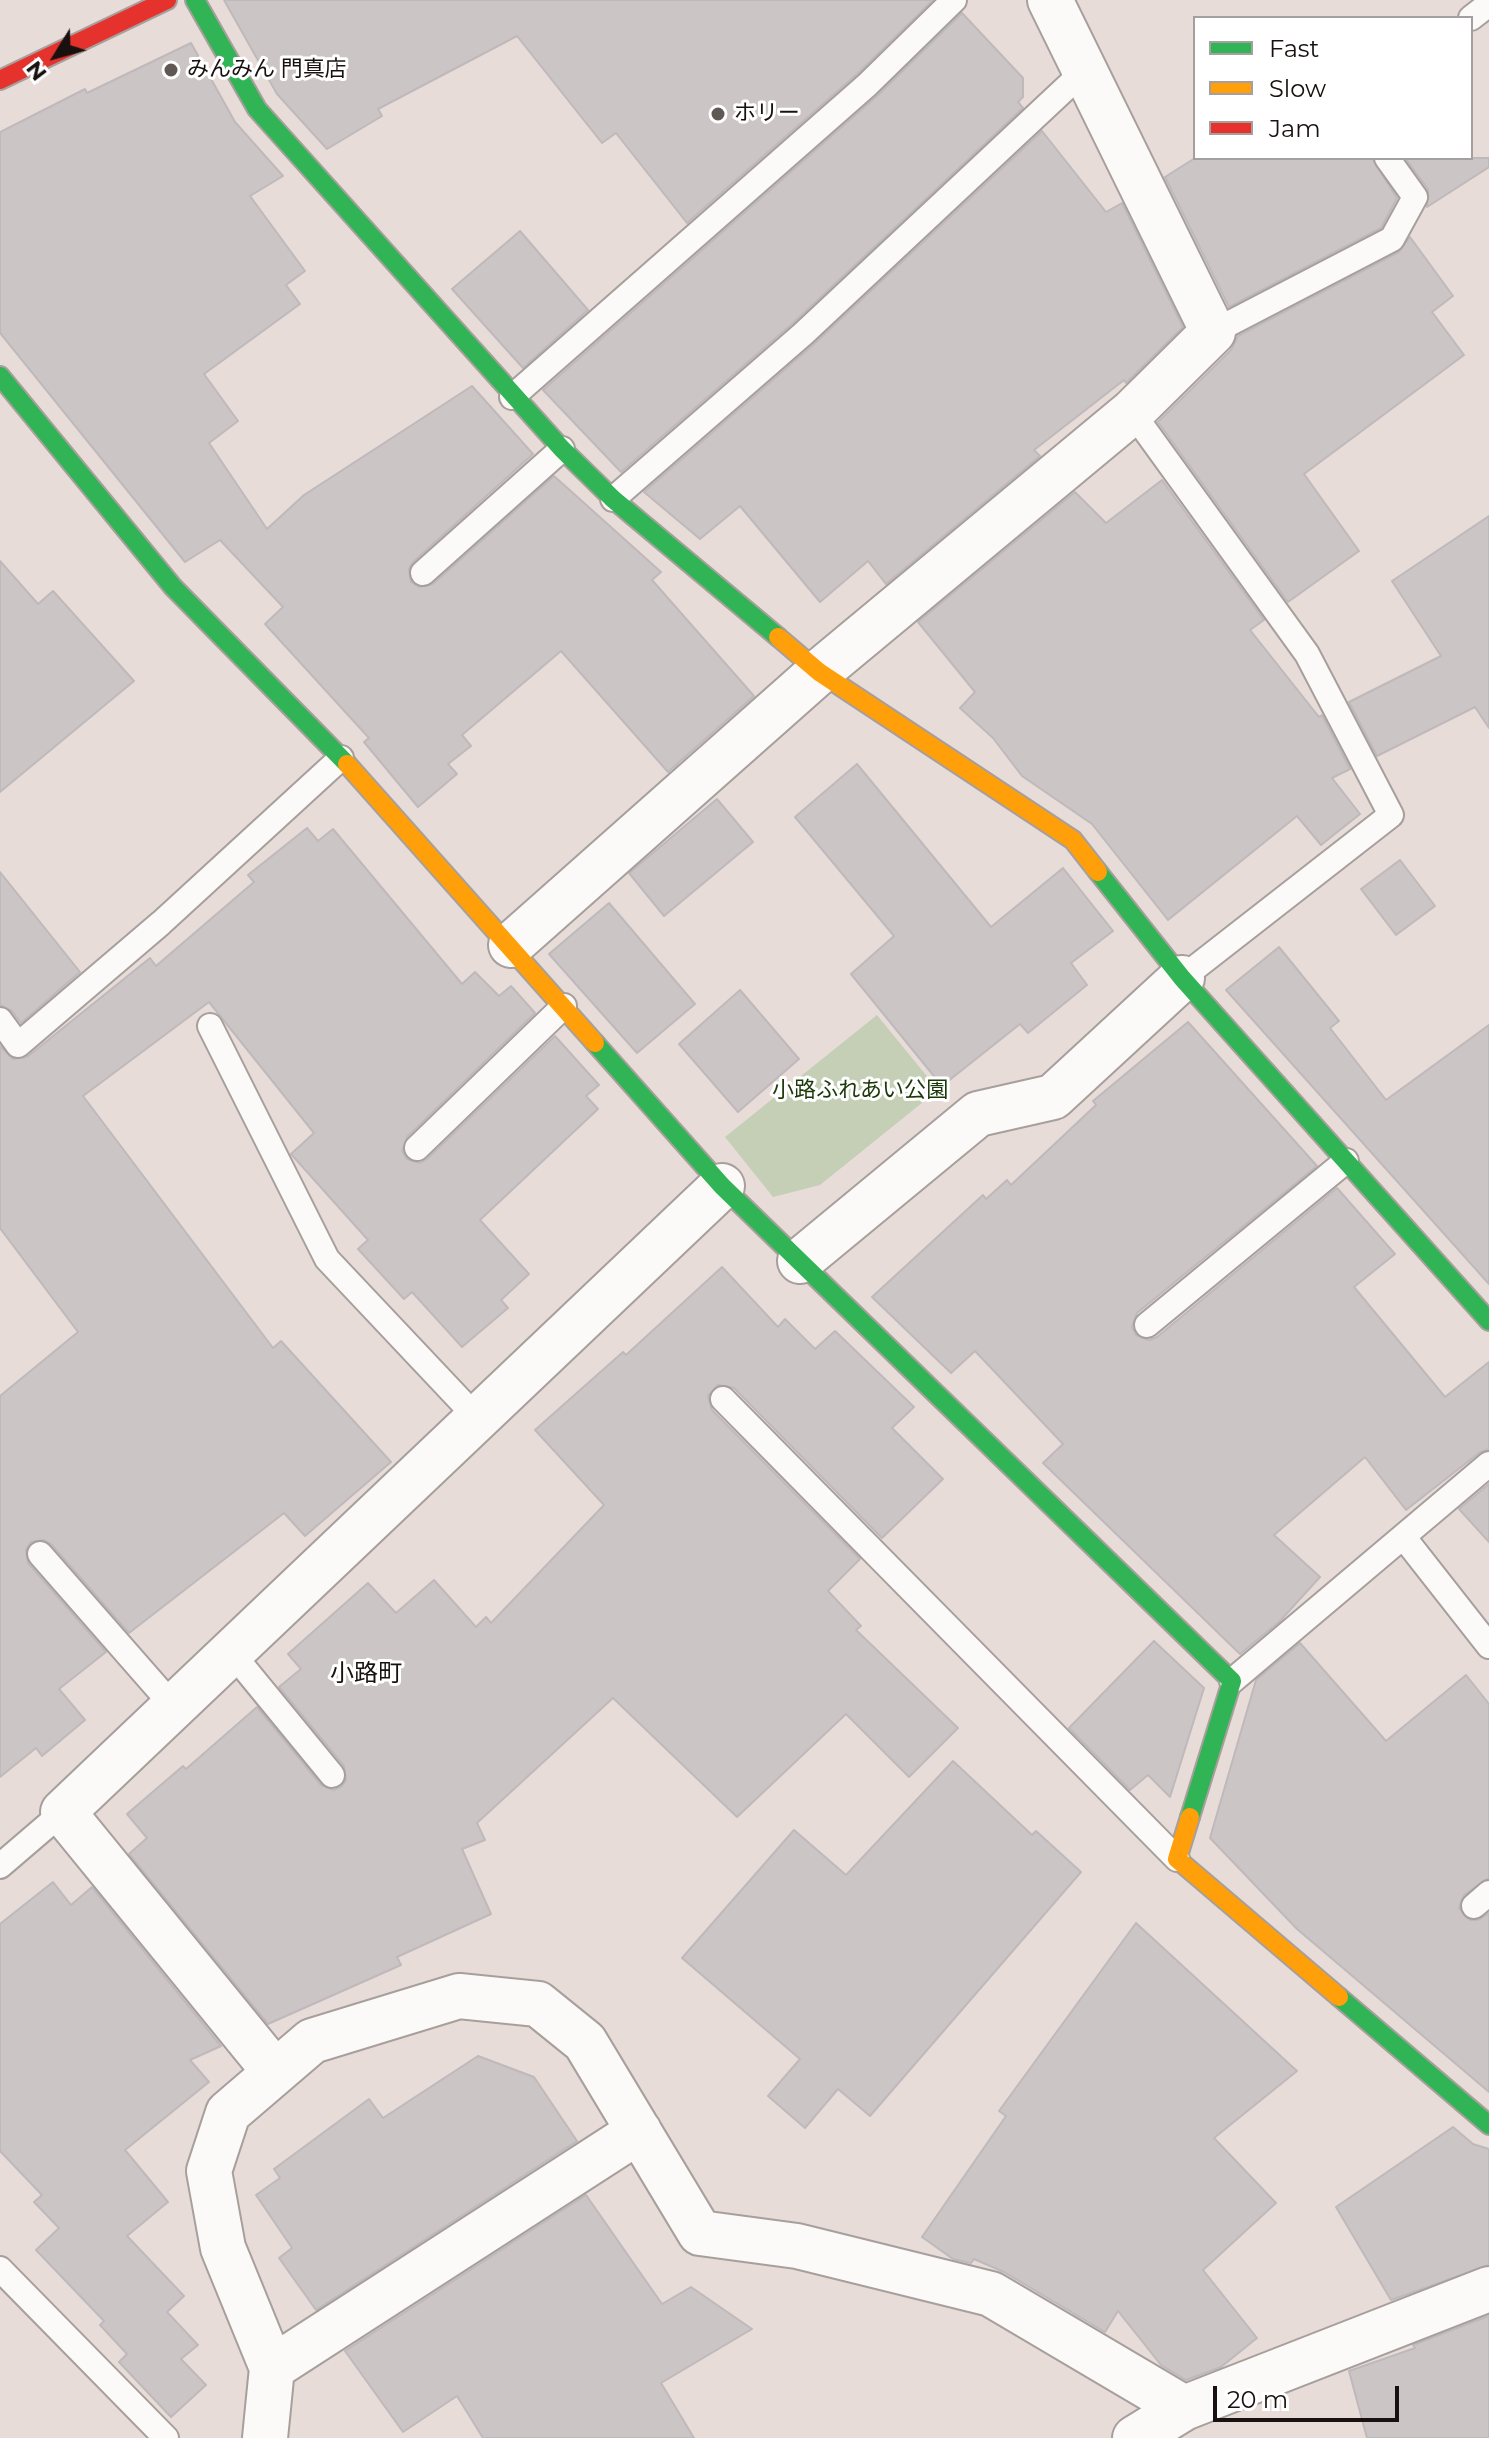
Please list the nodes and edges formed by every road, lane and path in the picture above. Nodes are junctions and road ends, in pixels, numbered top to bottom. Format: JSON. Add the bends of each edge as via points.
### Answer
{"nodes":[{"id":1,"x":167,"y":0,"type":"edge"},
{"id":2,"x":195,"y":0,"type":"edge"},
{"id":3,"x":954,"y":0,"type":"edge"},
{"id":4,"x":1050,"y":0,"type":"edge"},
{"id":5,"x":1489,"y":4,"type":"edge"},
{"id":6,"x":1473,"y":16,"type":"edge"},
{"id":7,"x":1083,"y":72,"type":"junction"},
{"id":8,"x":0,"y":80,"type":"edge"},
{"id":9,"x":1388,"y":160,"type":"edge"},
{"id":10,"x":1213,"y":332,"type":"junction"},
{"id":11,"x":0,"y":376,"type":"edge"},
{"id":12,"x":512,"y":397,"type":"junction"},
{"id":13,"x":1132,"y":412,"type":"junction"},
{"id":14,"x":562,"y":449,"type":"junction"},
{"id":15,"x":613,"y":499,"type":"junction"},
{"id":16,"x":423,"y":573,"type":"dead end"},
{"id":17,"x":819,"y":672,"type":"junction"},
{"id":18,"x":341,"y":758,"type":"junction"},
{"id":19,"x":511,"y":945,"type":"junction"},
{"id":20,"x":1182,"y":978,"type":"junction"},
{"id":21,"x":564,"y":1006,"type":"junction"},
{"id":22,"x":0,"y":1020,"type":"edge"},
{"id":23,"x":210,"y":1026,"type":"dead end"},
{"id":24,"x":417,"y":1148,"type":"dead end"},
{"id":25,"x":1346,"y":1161,"type":"junction"},
{"id":26,"x":722,"y":1186,"type":"junction"},
{"id":27,"x":800,"y":1261,"type":"junction"},
{"id":28,"x":1489,"y":1321,"type":"edge"},
{"id":29,"x":1147,"y":1325,"type":"dead end"},
{"id":30,"x":723,"y":1399,"type":"dead end"},
{"id":31,"x":478,"y":1419,"type":"junction"},
{"id":32,"x":1489,"y":1464,"type":"edge"},
{"id":33,"x":1405,"y":1539,"type":"junction"},
{"id":34,"x":40,"y":1554,"type":"dead end"},
{"id":35,"x":1489,"y":1646,"type":"edge"},
{"id":36,"x":232,"y":1653,"type":"junction"},
{"id":37,"x":1232,"y":1681,"type":"junction"},
{"id":38,"x":174,"y":1707,"type":"junction"},
{"id":39,"x":332,"y":1775,"type":"dead end"},
{"id":40,"x":63,"y":1812,"type":"junction"},
{"id":41,"x":1177,"y":1859,"type":"junction"},
{"id":42,"x":0,"y":1866,"type":"edge"},
{"id":43,"x":275,"y":2072,"type":"junction"},
{"id":44,"x":1489,"y":2125,"type":"edge"},
{"id":45,"x":639,"y":2131,"type":"junction"},
{"id":46,"x":0,"y":2269,"type":"edge"},
{"id":47,"x":1489,"y":2289,"type":"edge"},
{"id":48,"x":272,"y":2368,"type":"junction"},
{"id":49,"x":1184,"y":2408,"type":"junction"},
{"id":50,"x":166,"y":2438,"type":"edge"},
{"id":51,"x":265,"y":2438,"type":"edge"},
{"id":52,"x":1135,"y":2438,"type":"edge"}],
"edges":[{"from":1,"to":8,"type":"street"},
{"from":2,"to":12,"type":"street","via":[[257,109]]},
{"from":3,"to":12,"type":"lane","via":[[867,85]]},
{"from":4,"to":7,"type":"street"},
{"from":5,"to":6,"type":"lane"},
{"from":7,"to":10,"type":"street"},
{"from":7,"to":15,"type":"lane","via":[[803,334]]},
{"from":9,"to":10,"type":"lane","via":[[1415,197],[1392,239]]},
{"from":10,"to":13,"type":"street"},
{"from":11,"to":18,"type":"street","via":[[173,587]]},
{"from":12,"to":14,"type":"street"},
{"from":13,"to":17,"type":"street"},
{"from":13,"to":20,"type":"lane","via":[[1307,654],[1391,815]]},
{"from":14,"to":15,"type":"street"},
{"from":14,"to":16,"type":"lane"},
{"from":15,"to":17,"type":"street"},
{"from":17,"to":19,"type":"street"},
{"from":17,"to":20,"type":"street","via":[[1073,840]]},
{"from":18,"to":19,"type":"street"},
{"from":18,"to":22,"type":"lane","via":[[18,1045]]},
{"from":19,"to":21,"type":"street"},
{"from":20,"to":25,"type":"street"},
{"from":20,"to":27,"type":"street","via":[[1053,1097],[978,1114]]},
{"from":21,"to":24,"type":"lane"},
{"from":21,"to":26,"type":"street"},
{"from":23,"to":31,"type":"lane","via":[[327,1259]]},
{"from":25,"to":28,"type":"street"},
{"from":25,"to":29,"type":"lane"},
{"from":26,"to":27,"type":"street"},
{"from":26,"to":31,"type":"street"},
{"from":27,"to":37,"type":"street"},
{"from":30,"to":41,"type":"lane"},
{"from":31,"to":36,"type":"street"},
{"from":32,"to":33,"type":"lane"},
{"from":33,"to":35,"type":"lane"},
{"from":33,"to":37,"type":"lane"},
{"from":34,"to":38,"type":"lane"},
{"from":36,"to":38,"type":"street"},
{"from":36,"to":39,"type":"lane"},
{"from":37,"to":41,"type":"street"},
{"from":38,"to":40,"type":"street"},
{"from":40,"to":42,"type":"lane"},
{"from":40,"to":43,"type":"street"},
{"from":41,"to":44,"type":"street"},
{"from":43,"to":45,"type":"street","via":[[312,2041],[459,1996],[538,2004],[585,2042]]},
{"from":43,"to":48,"type":"street","via":[[228,2113],[209,2171],[223,2248]]},
{"from":45,"to":48,"type":"street"},
{"from":45,"to":49,"type":"street","via":[[700,2233],[797,2246],[991,2294]]},
{"from":46,"to":50,"type":"lane"},
{"from":47,"to":49,"type":"street"},
{"from":48,"to":51,"type":"street"},
{"from":49,"to":52,"type":"street"}]}
